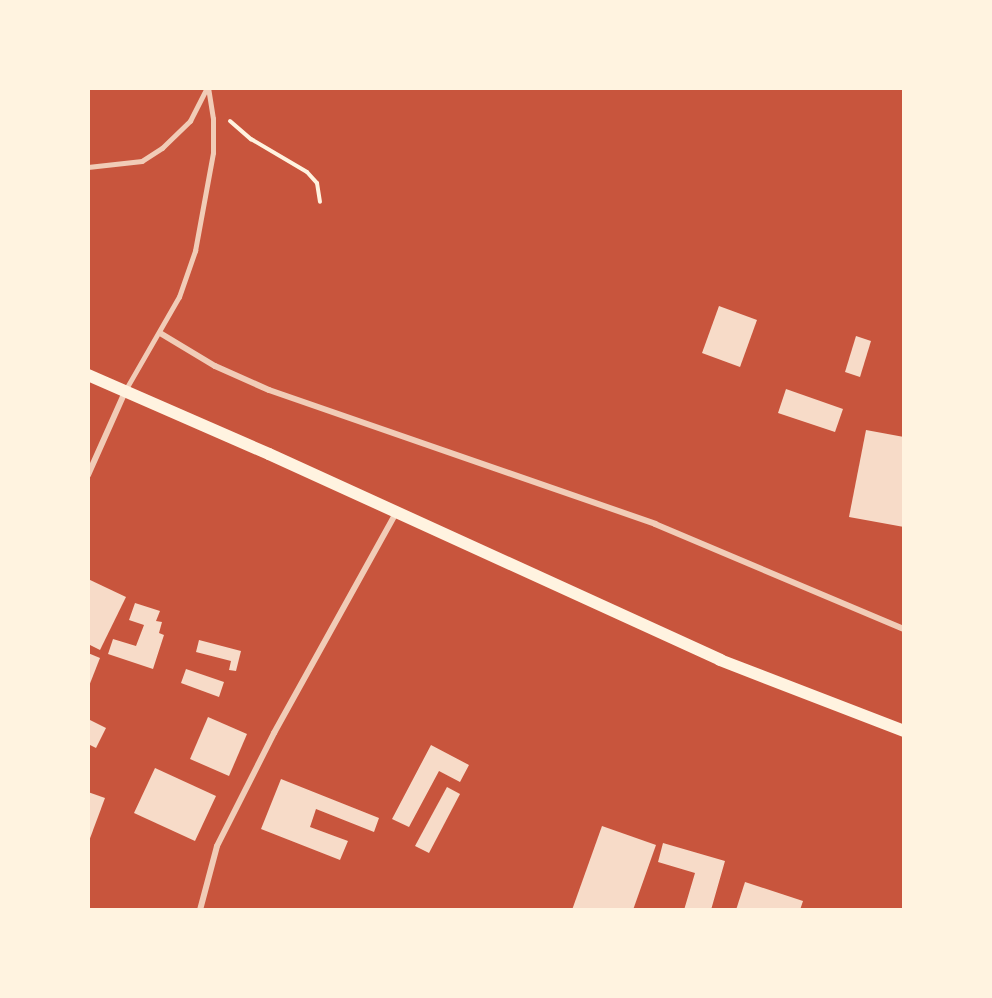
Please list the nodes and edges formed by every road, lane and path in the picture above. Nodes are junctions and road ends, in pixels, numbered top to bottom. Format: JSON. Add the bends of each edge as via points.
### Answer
{"nodes":[{"id":1,"x":208,"y":88,"type":"edge"},
{"id":2,"x":211,"y":101,"type":"junction"},
{"id":3,"x":88,"y":167,"type":"edge"},
{"id":4,"x":320,"y":202,"type":"dead end"},
{"id":5,"x":160,"y":333,"type":"junction"},
{"id":6,"x":88,"y":375,"type":"edge"},
{"id":7,"x":125,"y":392,"type":"junction"},
{"id":8,"x":88,"y":475,"type":"edge"},
{"id":9,"x":396,"y":513,"type":"junction"},
{"id":10,"x":903,"y":629,"type":"edge"},
{"id":11,"x":903,"y":731,"type":"edge"},
{"id":12,"x":200,"y":909,"type":"edge"}],
"edges":[{"from":1,"to":2,"type":"lane"},
{"from":1,"to":3,"type":"lane","via":[[190,121],[162,148],[142,161]]},
{"from":2,"to":4,"type":"path","via":[[251,139],[307,172],[317,183]]},
{"from":2,"to":5,"type":"lane","via":[[213,153],[195,251],[179,297]]},
{"from":5,"to":7,"type":"lane"},
{"from":5,"to":10,"type":"street","via":[[215,366],[269,390],[644,520]]},
{"from":6,"to":7,"type":"main road"},
{"from":7,"to":8,"type":"street"},
{"from":7,"to":9,"type":"main road"},
{"from":9,"to":11,"type":"main road","via":[[720,660]]},
{"from":9,"to":12,"type":"street","via":[[280,722],[217,846]]}]}
